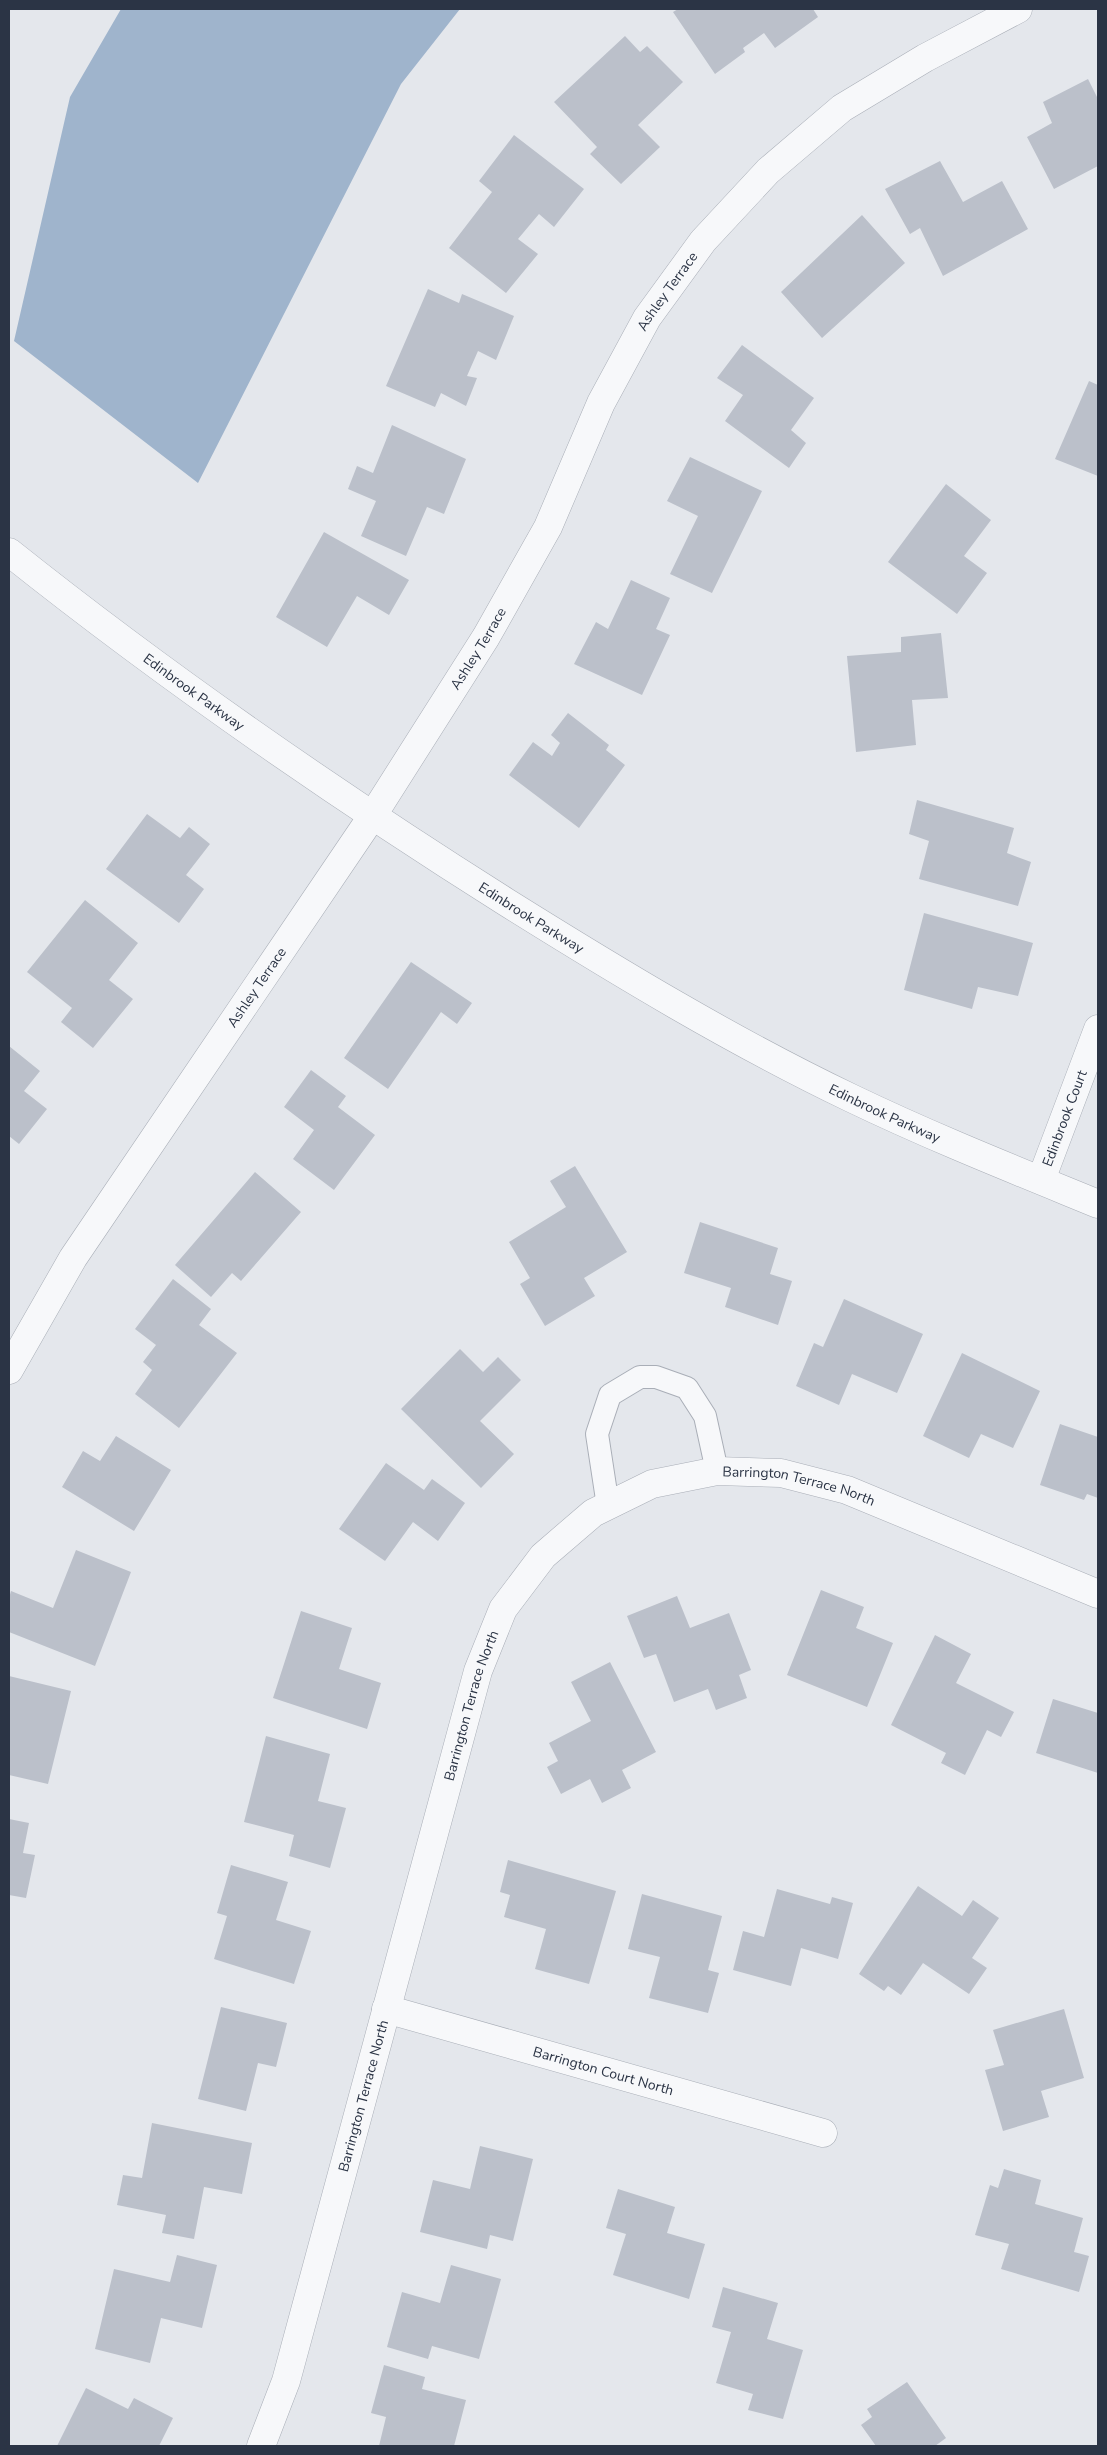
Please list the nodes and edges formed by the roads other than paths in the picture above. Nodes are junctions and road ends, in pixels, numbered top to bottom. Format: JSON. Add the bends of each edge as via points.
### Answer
{"nodes":[{"id":1,"x":1018,"y":9,"type":"edge"},
{"id":2,"x":9,"y":552,"type":"edge"},
{"id":3,"x":373,"y":815,"type":"junction"},
{"id":4,"x":1098,"y":1029,"type":"edge"},
{"id":5,"x":1041,"y":1180,"type":"junction"},
{"id":6,"x":1098,"y":1204,"type":"edge"},
{"id":7,"x":9,"y":1370,"type":"edge"},
{"id":8,"x":717,"y":1471,"type":"junction"},
{"id":9,"x":608,"y":1506,"type":"junction"},
{"id":10,"x":1098,"y":1594,"type":"edge"},
{"id":11,"x":386,"y":2009,"type":"junction"},
{"id":12,"x":822,"y":2133,"type":"dead end"},
{"id":13,"x":260,"y":2446,"type":"edge"}],
"edges":[{"from":1,"to":3,"type":"street","name":"Ashley Terrace","via":[[925,58],[842,108],[768,171],[703,241],[647,318],[601,404],[548,527],[486,637]]},
{"from":2,"to":3,"type":"street","name":"Edinbrook Parkway","via":[[83,610]]},
{"from":3,"to":5,"type":"street","name":"Edinbrook Parkway","via":[[557,934],[678,1006],[851,1098]]},
{"from":3,"to":7,"type":"street","name":"Ashley Terrace","via":[[73,1258]]},
{"from":4,"to":5,"type":"street","name":"Edinbrook Court"},
{"from":5,"to":6,"type":"street","name":"Edinbrook Parkway"},
{"from":8,"to":9,"type":"street","name":"Barrington Terrace North","via":[[652,1484]]},
{"from":8,"to":9,"type":"lane","via":[[705,1416],[687,1388],[656,1377],[640,1377],[610,1395],[597,1434]]},
{"from":8,"to":10,"type":"street","name":"Barrington Terrace North","via":[[781,1473],[847,1490]]},
{"from":9,"to":11,"type":"street","name":"Barrington Terrace North","via":[[593,1513],[543,1556],[503,1609],[478,1671]]},
{"from":11,"to":12,"type":"street","name":"Barrington Court North"},
{"from":11,"to":13,"type":"street","name":"Barrington Terrace North","via":[[286,2381]]}]}
